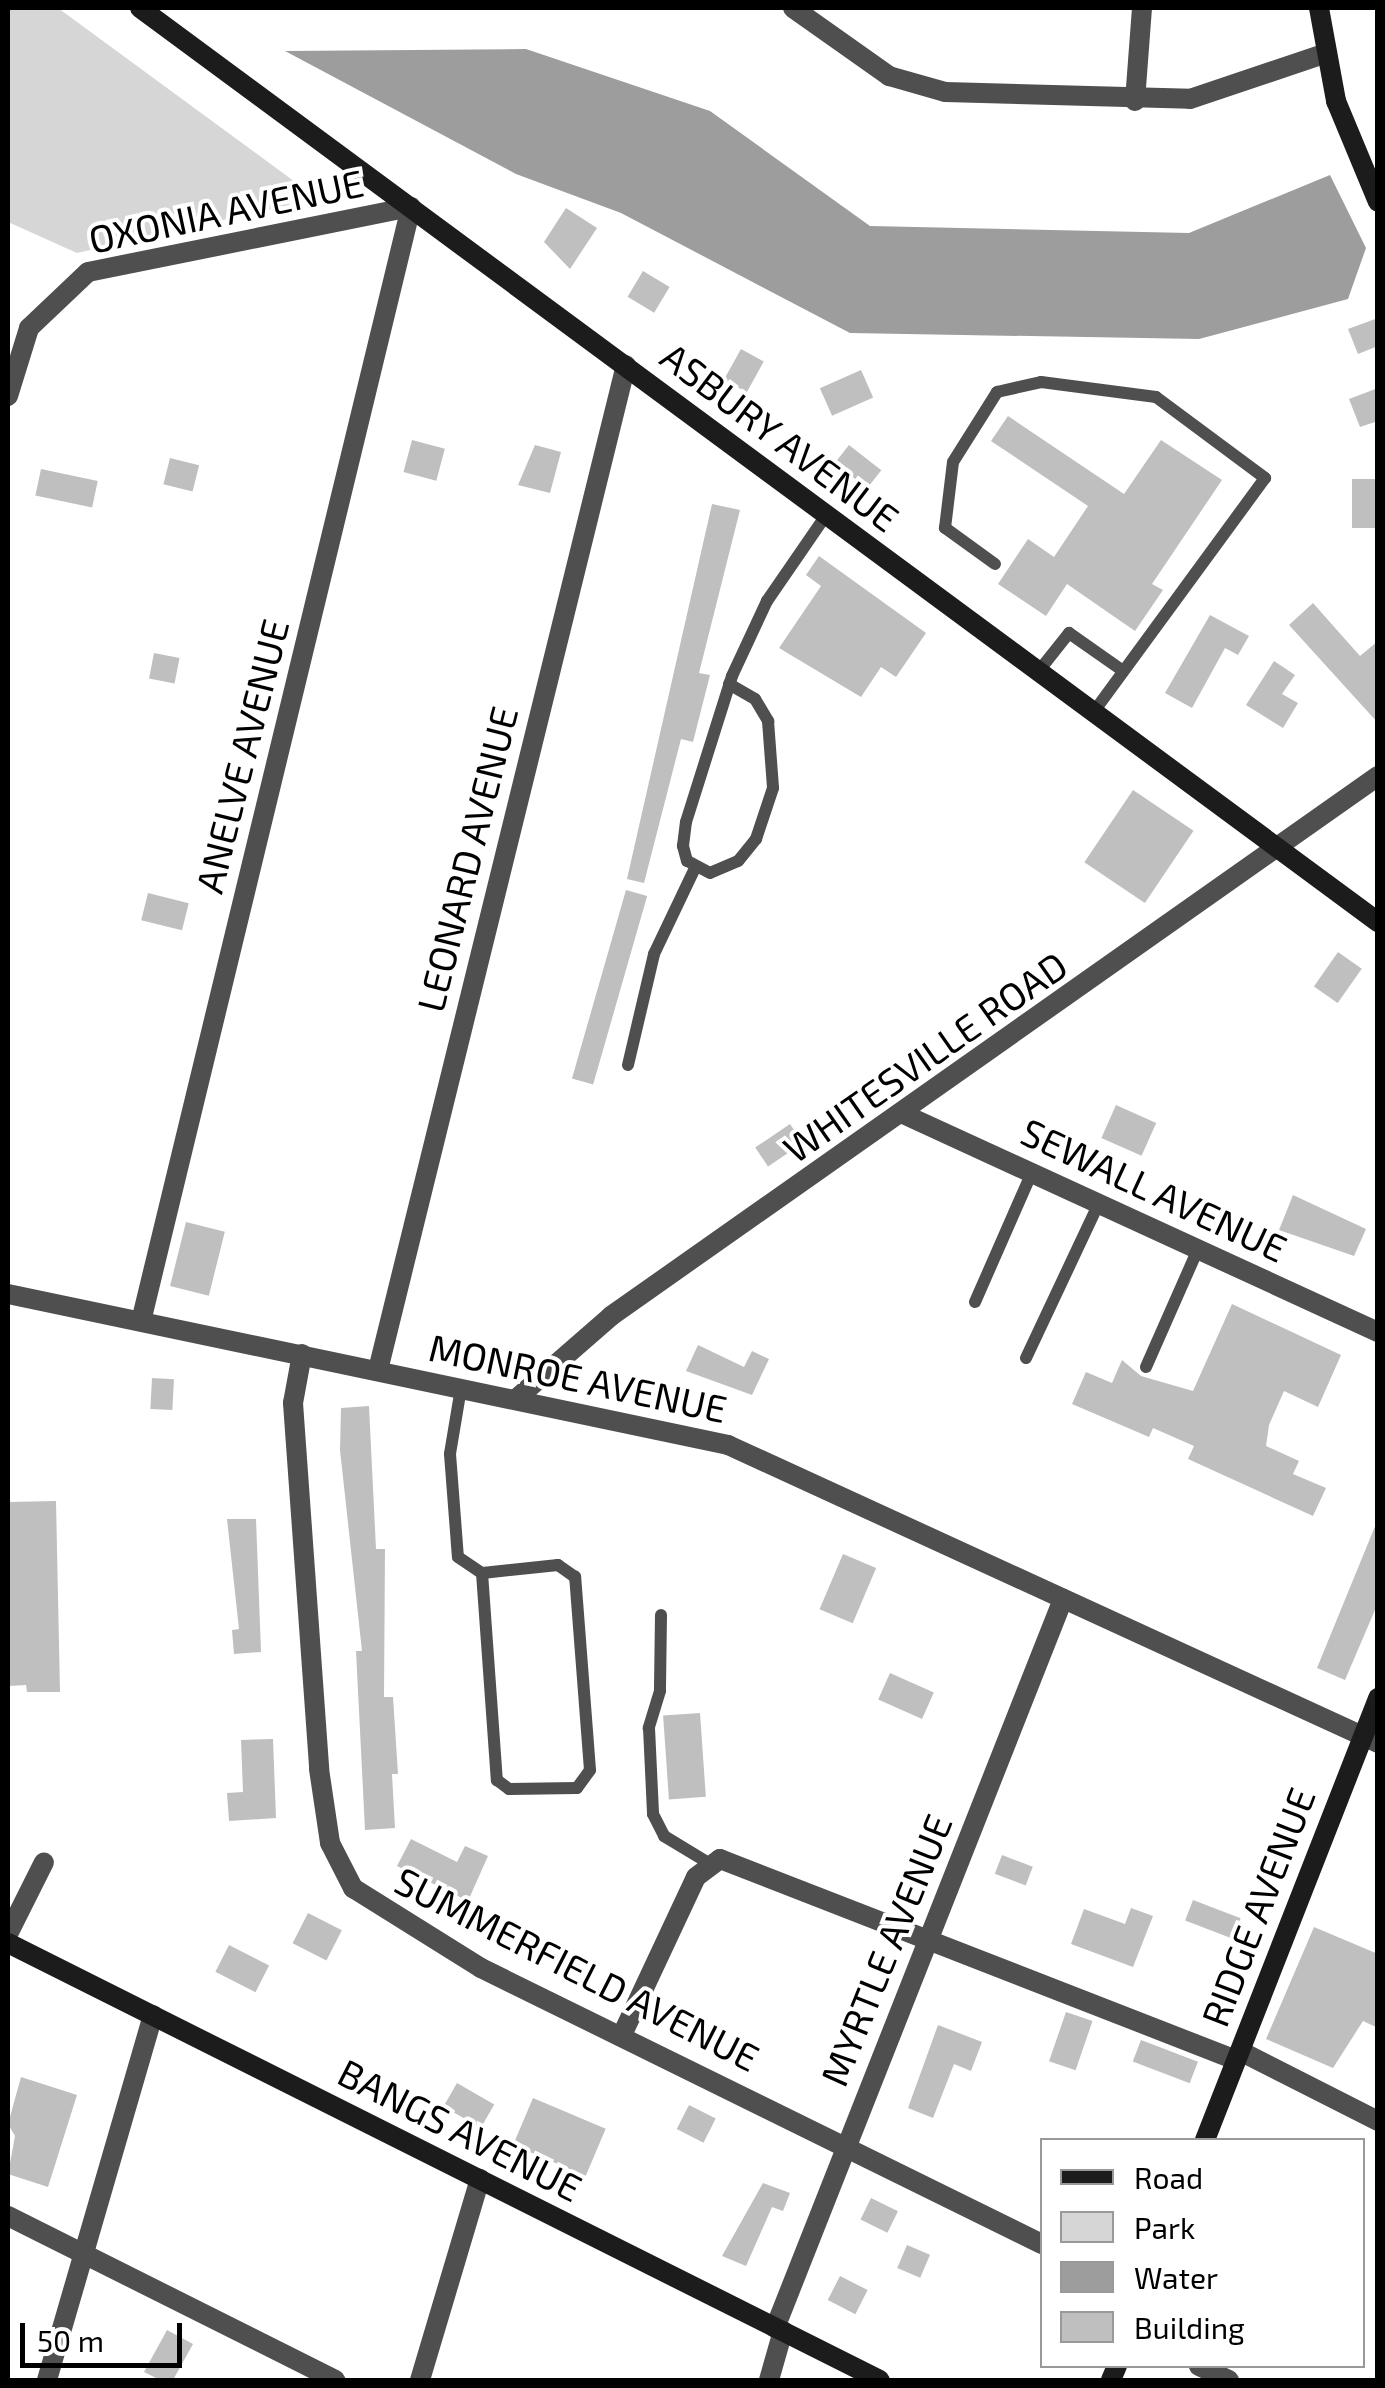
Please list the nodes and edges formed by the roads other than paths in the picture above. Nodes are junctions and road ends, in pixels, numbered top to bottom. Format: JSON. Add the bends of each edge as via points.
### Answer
{"nodes":[{"id":1,"x":140,"y":8,"type":"edge"},
{"id":2,"x":793,"y":8,"type":"edge"},
{"id":3,"x":1142,"y":8,"type":"edge"},
{"id":4,"x":1319,"y":8,"type":"edge"},
{"id":5,"x":1324,"y":54,"type":"junction"},
{"id":6,"x":1135,"y":101,"type":"junction"},
{"id":7,"x":1378,"y":202,"type":"edge"},
{"id":8,"x":411,"y":207,"type":"junction"},
{"id":9,"x":626,"y":365,"type":"junction"},
{"id":10,"x":8,"y":396,"type":"edge"},
{"id":11,"x":826,"y":515,"type":"junction"},
{"id":12,"x":996,"y":564,"type":"dead end"},
{"id":13,"x":1124,"y":671,"type":"junction"},
{"id":14,"x":1038,"y":672,"type":"junction"},
{"id":15,"x":729,"y":684,"type":"junction"},
{"id":16,"x":1093,"y":712,"type":"junction"},
{"id":17,"x":1378,"y":776,"type":"edge"},
{"id":18,"x":1279,"y":850,"type":"junction"},
{"id":19,"x":696,"y":868,"type":"junction"},
{"id":20,"x":1378,"y":922,"type":"edge"},
{"id":21,"x":628,"y":1065,"type":"dead end"},
{"id":22,"x":902,"y":1113,"type":"junction"},
{"id":23,"x":1032,"y":1172,"type":"junction"},
{"id":24,"x":1099,"y":1203,"type":"junction"},
{"id":25,"x":1198,"y":1249,"type":"junction"},
{"id":26,"x":8,"y":1294,"type":"edge"},
{"id":27,"x":975,"y":1302,"type":"dead end"},
{"id":28,"x":141,"y":1321,"type":"junction"},
{"id":29,"x":1378,"y":1332,"type":"edge"},
{"id":30,"x":302,"y":1354,"type":"junction"},
{"id":31,"x":1026,"y":1358,"type":"dead end"},
{"id":32,"x":1146,"y":1367,"type":"dead end"},
{"id":33,"x":378,"y":1370,"type":"junction"},
{"id":34,"x":461,"y":1388,"type":"junction"},
{"id":35,"x":516,"y":1400,"type":"junction"},
{"id":36,"x":482,"y":1573,"type":"junction"},
{"id":37,"x":1063,"y":1598,"type":"junction"},
{"id":38,"x":660,"y":1615,"type":"dead end"},
{"id":39,"x":1378,"y":1698,"type":"edge"},
{"id":40,"x":1370,"y":1740,"type":"edge"},
{"id":41,"x":44,"y":1862,"type":"dead end"},
{"id":42,"x":707,"y":1862,"type":"junction"},
{"id":43,"x":8,"y":1934,"type":"edge"},
{"id":44,"x":928,"y":1938,"type":"junction"},
{"id":45,"x":8,"y":1942,"type":"edge"},
{"id":46,"x":154,"y":2015,"type":"junction"},
{"id":47,"x":622,"y":2034,"type":"junction"},
{"id":48,"x":1238,"y":2055,"type":"junction"},
{"id":49,"x":1378,"y":2121,"type":"edge"},
{"id":50,"x":1205,"y":2138,"type":"edge"},
{"id":51,"x":846,"y":2146,"type":"junction"},
{"id":52,"x":480,"y":2179,"type":"junction"},
{"id":53,"x":8,"y":2216,"type":"edge"},
{"id":54,"x":1040,"y":2243,"type":"edge"},
{"id":55,"x":83,"y":2254,"type":"junction"},
{"id":56,"x":779,"y":2330,"type":"junction"},
{"id":57,"x":1202,"y":2368,"type":"edge"},
{"id":58,"x":47,"y":2380,"type":"edge"},
{"id":59,"x":336,"y":2380,"type":"edge"},
{"id":60,"x":420,"y":2380,"type":"edge"},
{"id":61,"x":769,"y":2380,"type":"edge"},
{"id":62,"x":880,"y":2380,"type":"edge"},
{"id":63,"x":1229,"y":2380,"type":"edge"}],
"edges":[{"from":1,"to":8,"type":"street","name":"ASBURY AVENUE"},
{"from":2,"to":6,"type":"street","via":[[888,76],[916,86]]},
{"from":3,"to":6,"type":"street"},
{"from":4,"to":5,"type":"street"},
{"from":5,"to":6,"type":"street","via":[[1227,92]]},
{"from":5,"to":7,"type":"street"},
{"from":8,"to":9,"type":"street","name":"ASBURY AVENUE"},
{"from":8,"to":10,"type":"street","name":"OXONIA AVENUE","via":[[88,272],[29,328]]},
{"from":8,"to":28,"type":"street","name":"ANELVE AVENUE"},
{"from":9,"to":11,"type":"street","name":"ASBURY AVENUE"},
{"from":9,"to":33,"type":"street","name":"LEONARD AVENUE"},
{"from":11,"to":14,"type":"street","name":"ASBURY AVENUE"},
{"from":11,"to":15,"type":"lane","via":[[767,601]]},
{"from":12,"to":13,"type":"lane","via":[[946,528],[953,462],[996,392],[1040,382],[1156,398],[1266,478]]},
{"from":13,"to":14,"type":"lane","via":[[1069,633]]},
{"from":13,"to":16,"type":"lane"},
{"from":14,"to":16,"type":"street","name":"ASBURY AVENUE"},
{"from":15,"to":19,"type":"lane","via":[[686,822],[683,846]]},
{"from":15,"to":19,"type":"lane","via":[[755,699],[768,721],[773,788],[767,816],[738,861],[723,871]]},
{"from":16,"to":18,"type":"street","name":"ASBURY AVENUE"},
{"from":17,"to":18,"type":"street","name":"WHITESVILLE ROAD"},
{"from":18,"to":20,"type":"street","name":"ASBURY AVENUE"},
{"from":18,"to":22,"type":"street","name":"WHITESVILLE ROAD"},
{"from":19,"to":21,"type":"lane","via":[[654,954]]},
{"from":22,"to":23,"type":"street","name":"SEWALL AVENUE"},
{"from":22,"to":35,"type":"street","name":"WHITESVILLE ROAD","via":[[611,1316]]},
{"from":23,"to":24,"type":"street","name":"SEWALL AVENUE"},
{"from":23,"to":27,"type":"lane"},
{"from":24,"to":25,"type":"street","name":"SEWALL AVENUE"},
{"from":24,"to":31,"type":"lane"},
{"from":25,"to":29,"type":"street","name":"SEWALL AVENUE"},
{"from":25,"to":32,"type":"lane"},
{"from":26,"to":28,"type":"street","name":"MONROE AVENUE"},
{"from":28,"to":30,"type":"street","name":"MONROE AVENUE"},
{"from":30,"to":33,"type":"street","name":"MONROE AVENUE"},
{"from":30,"to":47,"type":"street","name":"SUMMERFIELD AVENUE","via":[[293,1403],[319,1769],[341,1870],[375,1908]]},
{"from":33,"to":34,"type":"street","name":"MONROE AVENUE"},
{"from":34,"to":35,"type":"street","name":"MONROE AVENUE"},
{"from":34,"to":36,"type":"lane","via":[[450,1454],[458,1558]]},
{"from":35,"to":37,"type":"street","name":"MONROE AVENUE","via":[[728,1444]]},
{"from":36,"to":36,"type":"lane","via":[[497,1780],[510,1789],[577,1788],[590,1770],[576,1577],[558,1565]]},
{"from":37,"to":40,"type":"street","name":"MONROE AVENUE"},
{"from":37,"to":44,"type":"street","name":"MYRTLE AVENUE"},
{"from":38,"to":42,"type":"lane","via":[[660,1691],[649,1728],[653,1814],[664,1836]]},
{"from":39,"to":40,"type":"street","name":"RIDGE AVENUE"},
{"from":40,"to":48,"type":"street","name":"RIDGE AVENUE"},
{"from":41,"to":43,"type":"street"},
{"from":42,"to":44,"type":"street","via":[[732,1863]]},
{"from":42,"to":47,"type":"street"},
{"from":44,"to":48,"type":"street"},
{"from":44,"to":51,"type":"street","name":"MYRTLE AVENUE"},
{"from":45,"to":46,"type":"street","name":"BANGS AVENUE"},
{"from":46,"to":52,"type":"street","name":"BANGS AVENUE"},
{"from":46,"to":55,"type":"street"},
{"from":47,"to":51,"type":"street","name":"SUMMERFIELD AVENUE"},
{"from":48,"to":49,"type":"street"},
{"from":48,"to":50,"type":"street","name":"RIDGE AVENUE"},
{"from":51,"to":54,"type":"street","name":"SUMMERFIELD AVENUE"},
{"from":51,"to":56,"type":"street","name":"MYRTLE AVENUE"},
{"from":52,"to":56,"type":"street","name":"BANGS AVENUE"},
{"from":52,"to":60,"type":"street"},
{"from":53,"to":55,"type":"street"},
{"from":55,"to":58,"type":"street"},
{"from":55,"to":59,"type":"street"},
{"from":56,"to":61,"type":"street","name":"MYRTLE AVENUE"},
{"from":56,"to":62,"type":"street","name":"BANGS AVENUE"},
{"from":57,"to":63,"type":"street"}]}
